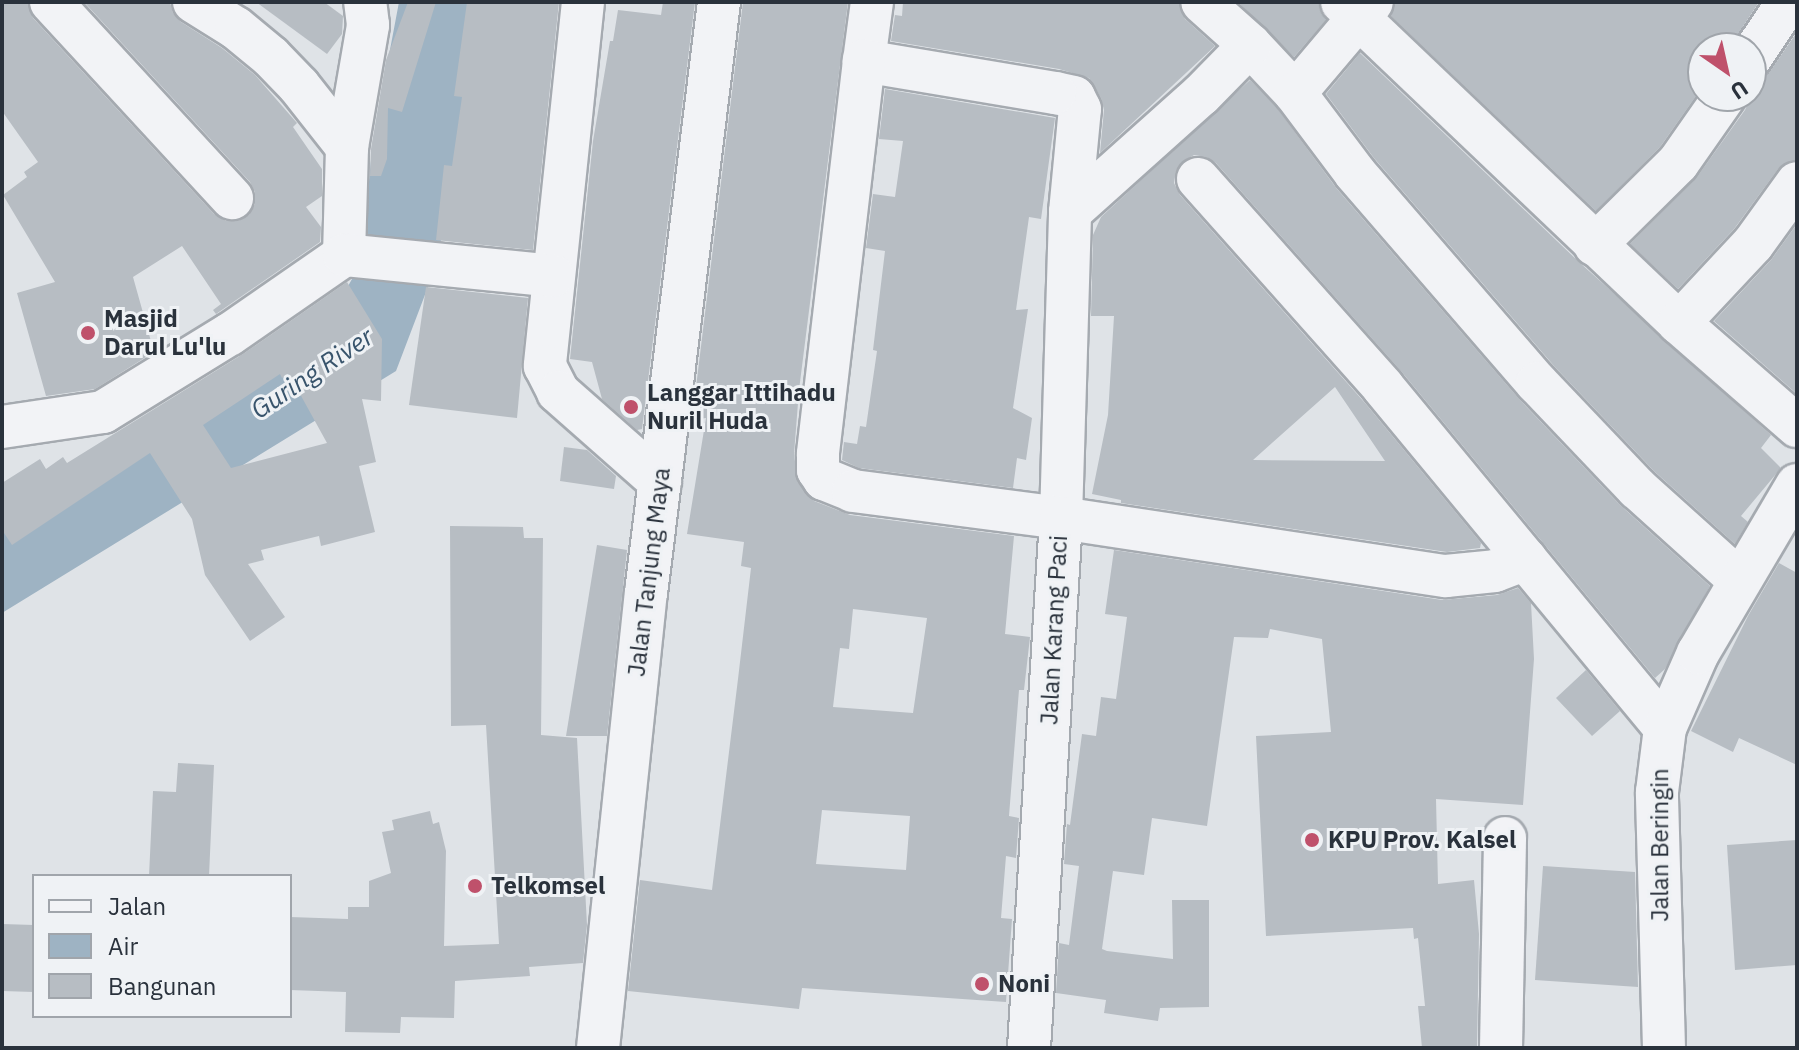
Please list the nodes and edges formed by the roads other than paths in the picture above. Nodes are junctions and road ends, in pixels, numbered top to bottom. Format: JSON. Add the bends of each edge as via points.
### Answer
{"nodes":[{"id":1,"x":51,"y":2,"type":"edge"},
{"id":2,"x":194,"y":2,"type":"edge"},
{"id":3,"x":365,"y":2,"type":"edge"},
{"id":4,"x":583,"y":2,"type":"edge"},
{"id":5,"x":719,"y":2,"type":"edge"},
{"id":6,"x":872,"y":2,"type":"edge"},
{"id":7,"x":1202,"y":2,"type":"edge"},
{"id":8,"x":1788,"y":2,"type":"edge"},
{"id":9,"x":1359,"y":7,"type":"edge"},
{"id":10,"x":1767,"y":33,"type":"edge"},
{"id":11,"x":1250,"y":45,"type":"junction"},
{"id":12,"x":864,"y":61,"type":"junction"},
{"id":13,"x":1295,"y":93,"type":"junction"},
{"id":14,"x":1714,"y":112,"type":"edge"},
{"id":15,"x":347,"y":147,"type":"junction"},
{"id":16,"x":1198,"y":179,"type":"dead end"},
{"id":17,"x":1797,"y":183,"type":"edge"},
{"id":18,"x":232,"y":198,"type":"dead end"},
{"id":19,"x":1070,"y":212,"type":"junction"},
{"id":20,"x":1595,"y":245,"type":"junction"},
{"id":21,"x":354,"y":256,"type":"junction"},
{"id":22,"x":553,"y":276,"type":"junction"},
{"id":23,"x":1679,"y":323,"type":"junction"},
{"id":24,"x":1797,"y":426,"type":"edge"},
{"id":25,"x":2,"y":427,"type":"edge"},
{"id":26,"x":660,"y":482,"type":"junction"},
{"id":27,"x":1797,"y":485,"type":"edge"},
{"id":28,"x":1061,"y":518,"type":"junction"},
{"id":29,"x":1526,"y":559,"type":"junction"},
{"id":30,"x":1739,"y":580,"type":"junction"},
{"id":31,"x":1665,"y":728,"type":"junction"},
{"id":32,"x":1505,"y":838,"type":"dead end"},
{"id":33,"x":1501,"y":1045,"type":"edge"},
{"id":34,"x":598,"y":1048,"type":"edge"},
{"id":35,"x":1029,"y":1048,"type":"edge"},
{"id":36,"x":1664,"y":1048,"type":"edge"}],
"edges":[{"from":1,"to":18,"type":"street"},
{"from":2,"to":15,"type":"street","via":[[271,57]]},
{"from":3,"to":15,"type":"street","via":[[368,25]]},
{"from":4,"to":22,"type":"street"},
{"from":5,"to":26,"type":"street","name":"Jalan Tanjung Maya"},
{"from":6,"to":12,"type":"street"},
{"from":7,"to":11,"type":"street"},
{"from":8,"to":10,"type":"street"},
{"from":9,"to":13,"type":"street"},
{"from":9,"to":20,"type":"street"},
{"from":11,"to":13,"type":"street"},
{"from":11,"to":19,"type":"street"},
{"from":12,"to":19,"type":"street","name":"Jalan Karang Paci","via":[[1074,97],[1080,109]]},
{"from":12,"to":28,"type":"street","via":[[818,470],[842,488]]},
{"from":13,"to":30,"type":"street","via":[[1355,173],[1537,383],[1637,488]]},
{"from":14,"to":20,"type":"street","via":[[1678,163]]},
{"from":15,"to":21,"type":"street"},
{"from":16,"to":29,"type":"street","via":[[1383,387]]},
{"from":17,"to":23,"type":"street","via":[[1753,244]]},
{"from":19,"to":28,"type":"street","name":"Jalan Karang Paci"},
{"from":20,"to":23,"type":"street"},
{"from":21,"to":22,"type":"street"},
{"from":21,"to":25,"type":"street","via":[[103,412]]},
{"from":22,"to":26,"type":"street","via":[[544,353],[551,380],[569,403]]},
{"from":23,"to":24,"type":"street"},
{"from":26,"to":34,"type":"street","name":"Jalan Tanjung Maya"},
{"from":27,"to":30,"type":"street","name":"Jalan Beringin"},
{"from":28,"to":29,"type":"street","via":[[1446,576],[1495,571]]},
{"from":28,"to":35,"type":"street","name":"Jalan Karang Paci"},
{"from":29,"to":31,"type":"street"},
{"from":30,"to":31,"type":"street","name":"Jalan Beringin","via":[[1698,653]]},
{"from":31,"to":36,"type":"street","name":"Jalan Beringin","via":[[1657,792]]},
{"from":32,"to":33,"type":"street"}]}
